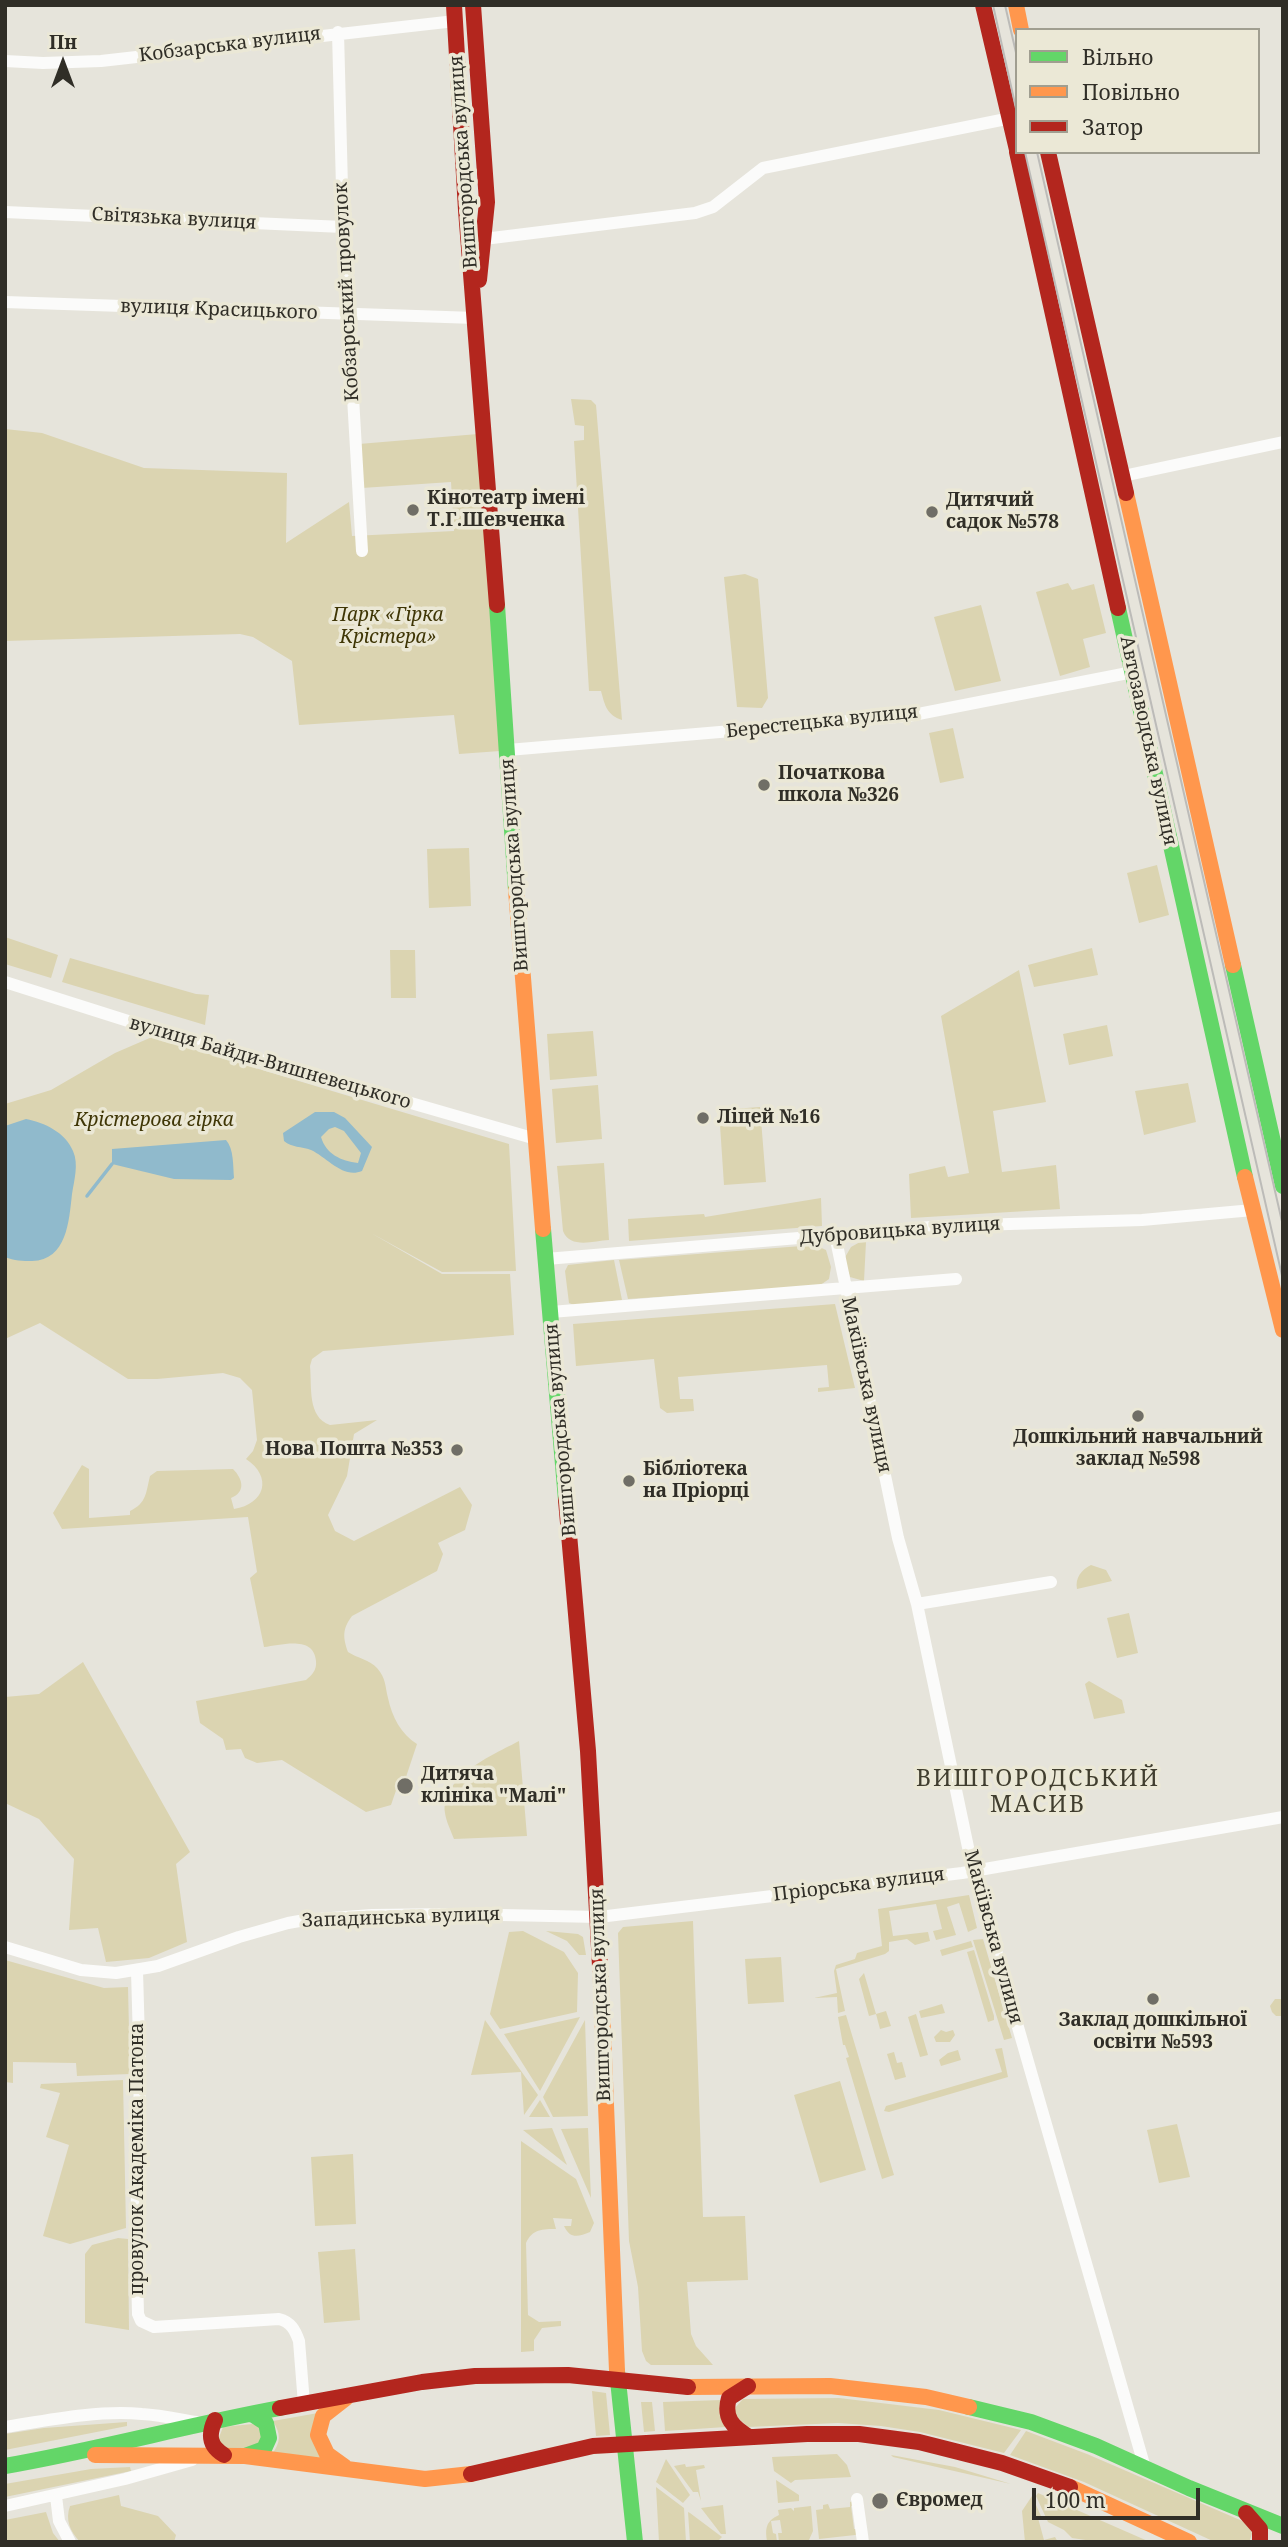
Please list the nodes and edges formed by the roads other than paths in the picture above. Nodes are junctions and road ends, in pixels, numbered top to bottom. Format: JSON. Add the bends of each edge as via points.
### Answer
{"nodes":[{"id":1,"x":473,"y":5,"type":"edge"},
{"id":2,"x":983,"y":5,"type":"edge"},
{"id":3,"x":1016,"y":5,"type":"edge"},
{"id":4,"x":454,"y":13,"type":"edge"},
{"id":5,"x":1021,"y":28,"type":"edge"},
{"id":6,"x":338,"y":32,"type":"junction"},
{"id":7,"x":5,"y":61,"type":"edge"},
{"id":8,"x":1013,"y":117,"type":"edge"},
{"id":9,"x":1018,"y":154,"type":"edge"},
{"id":10,"x":1048,"y":154,"type":"edge"},
{"id":11,"x":5,"y":212,"type":"edge"},
{"id":12,"x":343,"y":227,"type":"junction"},
{"id":13,"x":484,"y":239,"type":"junction"},
{"id":14,"x":5,"y":302,"type":"edge"},
{"id":15,"x":348,"y":315,"type":"junction"},
{"id":16,"x":475,"y":318,"type":"junction"},
{"id":17,"x":1283,"y":442,"type":"edge"},
{"id":18,"x":1123,"y":476,"type":"junction"},
{"id":19,"x":362,"y":551,"type":"dead end"},
{"id":20,"x":1133,"y":672,"type":"junction"},
{"id":21,"x":508,"y":750,"type":"junction"},
{"id":22,"x":5,"y":982,"type":"edge"},
{"id":23,"x":536,"y":1139,"type":"junction"},
{"id":24,"x":1283,"y":1186,"type":"edge"},
{"id":25,"x":1253,"y":1210,"type":"junction"},
{"id":26,"x":835,"y":1235,"type":"junction"},
{"id":27,"x":546,"y":1259,"type":"junction"},
{"id":28,"x":956,"y":1279,"type":"dead end"},
{"id":29,"x":846,"y":1287,"type":"junction"},
{"id":30,"x":551,"y":1312,"type":"junction"},
{"id":31,"x":1283,"y":1330,"type":"edge"},
{"id":32,"x":1051,"y":1582,"type":"dead end"},
{"id":33,"x":917,"y":1604,"type":"junction"},
{"id":34,"x":1283,"y":1817,"type":"edge"},
{"id":35,"x":973,"y":1871,"type":"junction"},
{"id":36,"x":599,"y":1917,"type":"junction"},
{"id":37,"x":5,"y":1947,"type":"edge"},
{"id":38,"x":137,"y":1971,"type":"junction"},
{"id":39,"x":618,"y":2381,"type":"junction"},
{"id":40,"x":748,"y":2386,"type":"junction"},
{"id":41,"x":349,"y":2396,"type":"junction"},
{"id":42,"x":304,"y":2404,"type":"junction"},
{"id":43,"x":252,"y":2414,"type":"junction"},
{"id":44,"x":209,"y":2422,"type":"junction"},
{"id":45,"x":5,"y":2427,"type":"edge"},
{"id":46,"x":749,"y":2437,"type":"junction"},
{"id":47,"x":624,"y":2445,"type":"junction"},
{"id":48,"x":67,"y":2455,"type":"junction"},
{"id":49,"x":217,"y":2455,"type":"junction"},
{"id":50,"x":245,"y":2456,"type":"junction"},
{"id":51,"x":5,"y":2466,"type":"edge"},
{"id":52,"x":1145,"y":2468,"type":"junction"},
{"id":53,"x":354,"y":2471,"type":"junction"},
{"id":54,"x":56,"y":2496,"type":"junction"},
{"id":55,"x":857,"y":2499,"type":"dead end"},
{"id":56,"x":5,"y":2507,"type":"edge"},
{"id":57,"x":1244,"y":2512,"type":"junction"},
{"id":58,"x":1283,"y":2526,"type":"edge"},
{"id":59,"x":70,"y":2542,"type":"edge"},
{"id":60,"x":635,"y":2542,"type":"edge"},
{"id":61,"x":863,"y":2542,"type":"edge"},
{"id":62,"x":1189,"y":2542,"type":"edge"},
{"id":63,"x":1260,"y":2542,"type":"edge"}],
"edges":[{"from":1,"to":13,"type":"main road","name":"Вишгородська вулиця","via":[[487,202]]},
{"from":2,"to":8,"type":"main road","name":"Автозаводська вулиця"},
{"from":3,"to":5,"type":"main road"},
{"from":4,"to":6,"type":"street","name":"Кобзарська вулиця"},
{"from":4,"to":16,"type":"main road","name":"Вишгородська вулиця"},
{"from":6,"to":7,"type":"street","name":"Кобзарська вулиця","via":[[101,61]]},
{"from":6,"to":12,"type":"street","name":"Кобзарський провулок"},
{"from":8,"to":13,"type":"street","via":[[763,168],[713,206],[695,213]]},
{"from":9,"to":20,"type":"main road","name":"Автозаводська вулиця"},
{"from":10,"to":18,"type":"main road","name":"Автозаводська вулиця"},
{"from":11,"to":12,"type":"street","name":"Світязька вулиця"},
{"from":12,"to":15,"type":"street","name":"Кобзарський провулок"},
{"from":13,"to":16,"type":"main road","name":"Вишгородська вулиця"},
{"from":14,"to":15,"type":"street","name":"вулиця Красицького"},
{"from":15,"to":16,"type":"street","name":"вулиця Красицького"},
{"from":15,"to":19,"type":"street","name":"Кобзарський провулок"},
{"from":16,"to":21,"type":"main road","name":"Вишгородська вулиця"},
{"from":17,"to":18,"type":"street"},
{"from":18,"to":24,"type":"main road","name":"Автозаводська вулиця"},
{"from":20,"to":21,"type":"street","name":"Берестецька вулиця","via":[[908,716]]},
{"from":20,"to":25,"type":"main road","name":"Автозаводська вулиця"},
{"from":21,"to":23,"type":"main road","name":"Вишгородська вулиця"},
{"from":22,"to":23,"type":"street","name":"вулиця Байди-Вишневецького"},
{"from":23,"to":27,"type":"main road","name":"Вишгородська вулиця"},
{"from":25,"to":26,"type":"street","name":"Дубровицька вулиця"},
{"from":25,"to":31,"type":"main road","name":"Автозаводська вулиця"},
{"from":26,"to":27,"type":"street","name":"Дубровицька вулиця"},
{"from":26,"to":29,"type":"street","name":"Макіївська вулиця"},
{"from":27,"to":30,"type":"main road","name":"Вишгородська вулиця"},
{"from":28,"to":29,"type":"street"},
{"from":29,"to":30,"type":"street"},
{"from":29,"to":33,"type":"street","name":"Макіївська вулиця","via":[[898,1538]]},
{"from":30,"to":36,"type":"main road","name":"Вишгородська вулиця"},
{"from":32,"to":33,"type":"street"},
{"from":33,"to":35,"type":"street","name":"Макіївська вулиця"},
{"from":34,"to":35,"type":"street","name":"Пріорська вулиця"},
{"from":35,"to":36,"type":"street","name":"Пріорська вулиця"},
{"from":35,"to":52,"type":"street","name":"Макіївська вулиця"},
{"from":36,"to":38,"type":"street","name":"Западинська вулиця","via":[[440,1914],[304,1920]]},
{"from":36,"to":39,"type":"main road","name":"Вишгородська вулиця"},
{"from":37,"to":38,"type":"street","name":"Западинська вулиця","via":[[81,1970]]},
{"from":38,"to":42,"type":"street","name":"провулок Академіка Патона","via":[[138,2314],[141,2321],[154,2327],[287,2321],[299,2341]]},
{"from":39,"to":40,"type":"main road"},
{"from":39,"to":41,"type":"main road","via":[[568,2375],[475,2375]]},
{"from":39,"to":47,"type":"main road","name":"Вишгородська вулиця"},
{"from":40,"to":46,"type":"main road","via":[[729,2398],[726,2414],[729,2422]]},
{"from":40,"to":52,"type":"main road","via":[[830,2386],[956,2402],[1031,2422]]},
{"from":41,"to":42,"type":"main road"},
{"from":41,"to":53,"type":"main road","via":[[321,2419],[318,2434],[329,2458]]},
{"from":42,"to":43,"type":"main road"},
{"from":43,"to":44,"type":"main road"},
{"from":43,"to":50,"type":"main road","via":[[264,2419],[270,2434],[264,2449]]},
{"from":44,"to":45,"type":"street","via":[[118,2413]]},
{"from":44,"to":48,"type":"main road"},
{"from":44,"to":49,"type":"main road"},
{"from":46,"to":47,"type":"main road"},
{"from":46,"to":62,"type":"main road","via":[[859,2434],[962,2452],[1068,2486]]},
{"from":47,"to":53,"type":"main road","via":[[582,2447],[461,2476],[410,2479]]},
{"from":47,"to":60,"type":"main road","name":"Вишгородська вулиця"},
{"from":48,"to":49,"type":"main road"},
{"from":48,"to":51,"type":"main road"},
{"from":49,"to":50,"type":"main road"},
{"from":49,"to":54,"type":"street"},
{"from":50,"to":53,"type":"main road"},
{"from":52,"to":57,"type":"main road"},
{"from":54,"to":56,"type":"street"},
{"from":54,"to":59,"type":"street","via":[[59,2521]]},
{"from":55,"to":61,"type":"street"},
{"from":57,"to":58,"type":"main road"},
{"from":57,"to":63,"type":"main road","via":[[1259,2526]]}]}
